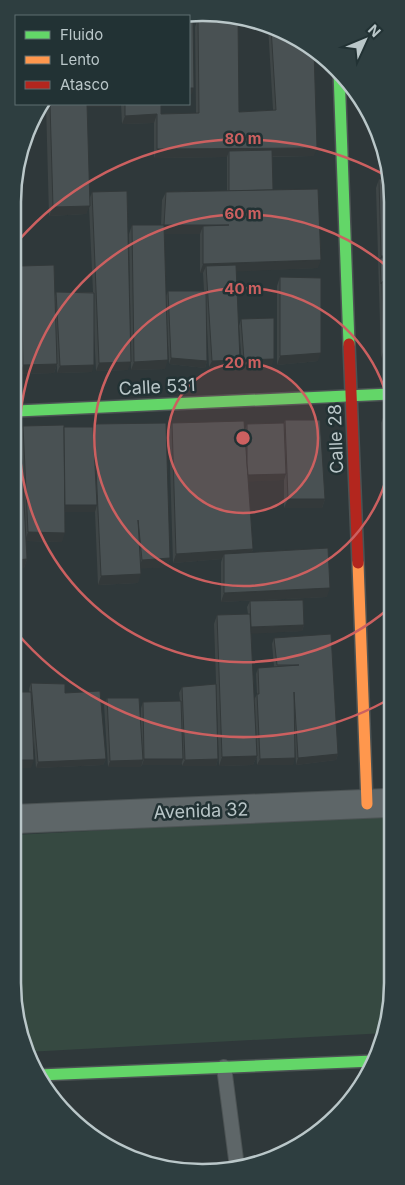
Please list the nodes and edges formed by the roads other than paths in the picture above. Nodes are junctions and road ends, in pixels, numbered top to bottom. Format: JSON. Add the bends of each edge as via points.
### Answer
{"nodes":[{"id":1,"x":339,"y":84,"type":"edge"},
{"id":2,"x":384,"y":394,"type":"edge"},
{"id":3,"x":352,"y":396,"type":"junction"},
{"id":4,"x":21,"y":411,"type":"edge"},
{"id":5,"x":377,"y":804,"type":"edge"},
{"id":6,"x":21,"y":819,"type":"edge"},
{"id":7,"x":365,"y":1063,"type":"edge"},
{"id":8,"x":224,"y":1067,"type":"junction"},
{"id":9,"x":47,"y":1075,"type":"edge"},
{"id":10,"x":236,"y":1160,"type":"edge"}],
"edges":[{"from":1,"to":3,"type":"street","name":"Calle 28"},
{"from":2,"to":3,"type":"street","name":"Calle 531"},
{"from":3,"to":4,"type":"street","name":"Calle 531"},
{"from":3,"to":5,"type":"street","name":"Calle 28"},
{"from":5,"to":6,"type":"street","name":"Avenida 32"},
{"from":7,"to":8,"type":"street"},
{"from":8,"to":9,"type":"street"},
{"from":8,"to":10,"type":"lane"}]}
